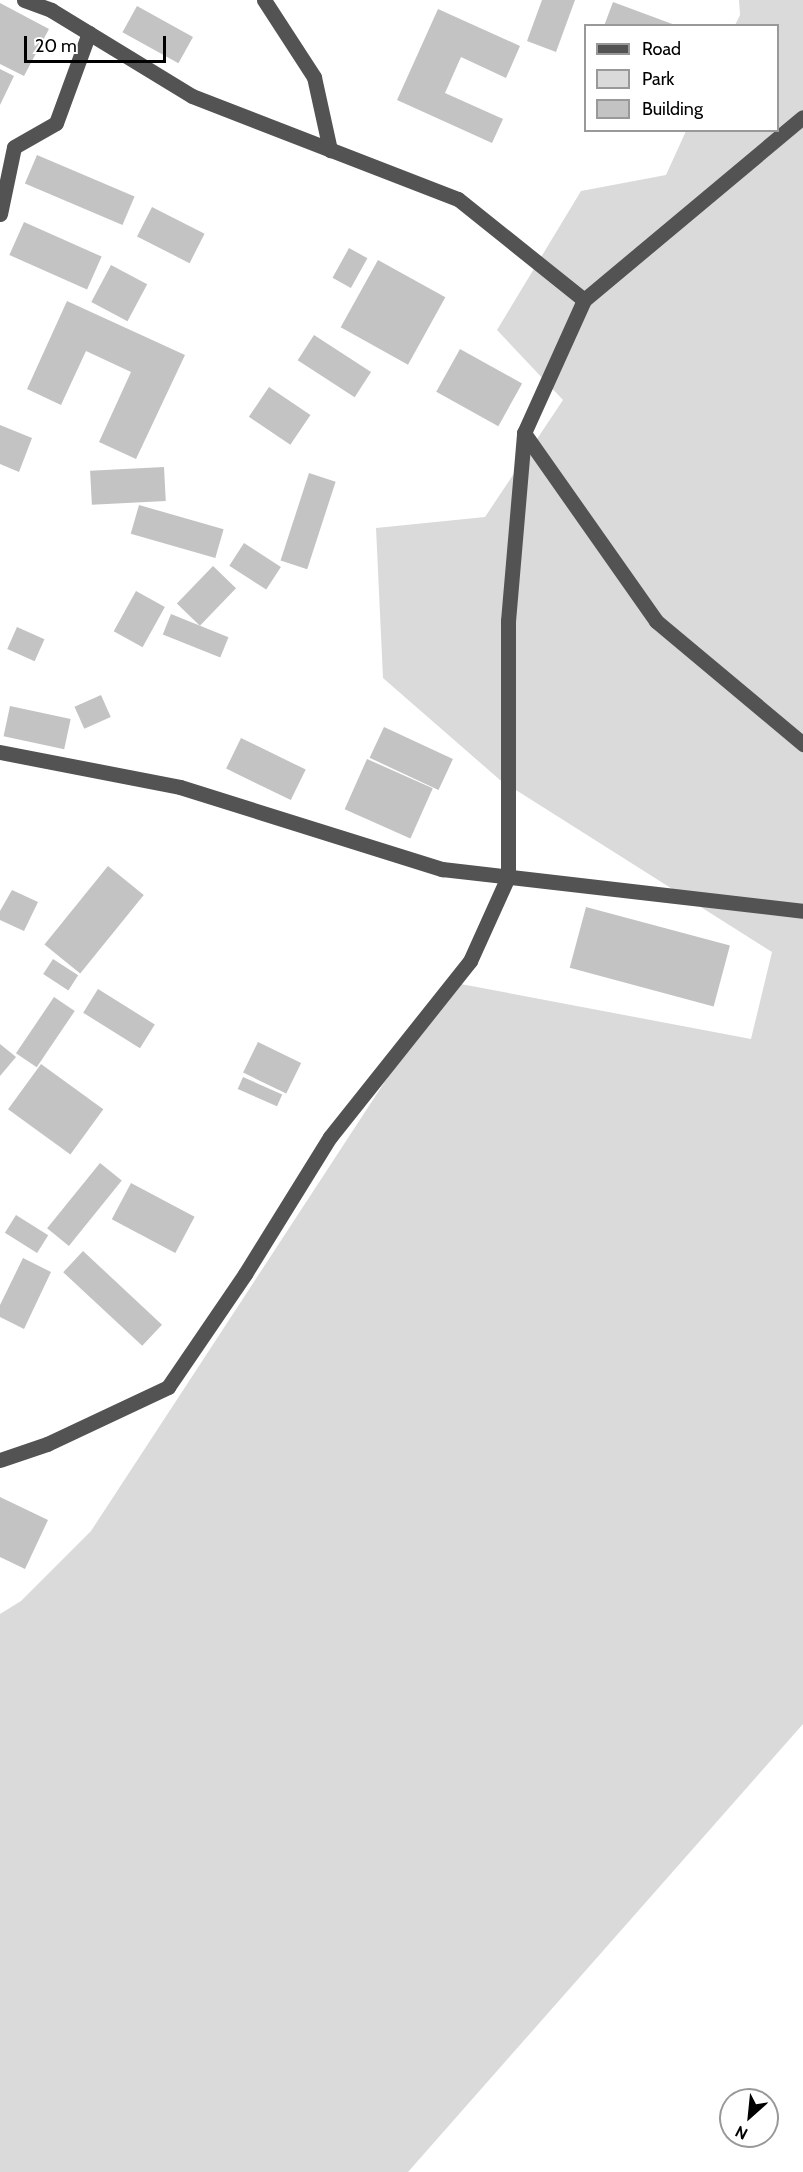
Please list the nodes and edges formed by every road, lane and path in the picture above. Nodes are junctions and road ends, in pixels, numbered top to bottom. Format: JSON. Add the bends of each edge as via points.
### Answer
{"nodes":[{"id":1,"x":24,"y":0,"type":"edge"},
{"id":2,"x":264,"y":0,"type":"edge"},
{"id":3,"x":54,"y":5,"type":"edge"},
{"id":4,"x":89,"y":33,"type":"junction"},
{"id":5,"x":803,"y":117,"type":"edge"},
{"id":6,"x":330,"y":150,"type":"junction"},
{"id":7,"x":0,"y":214,"type":"edge"},
{"id":8,"x":584,"y":300,"type":"junction"},
{"id":9,"x":524,"y":433,"type":"junction"},
{"id":10,"x":803,"y":744,"type":"edge"},
{"id":11,"x":0,"y":752,"type":"edge"},
{"id":12,"x":508,"y":877,"type":"junction"},
{"id":13,"x":803,"y":911,"type":"edge"},
{"id":14,"x":0,"y":1460,"type":"edge"}],
"edges":[{"from":1,"to":3,"type":"street"},
{"from":2,"to":6,"type":"street","via":[[314,77]]},
{"from":3,"to":4,"type":"street"},
{"from":4,"to":6,"type":"street","via":[[192,96]]},
{"from":4,"to":7,"type":"street","via":[[56,123],[14,147]]},
{"from":5,"to":8,"type":"street"},
{"from":6,"to":8,"type":"street","via":[[458,199]]},
{"from":8,"to":9,"type":"street"},
{"from":9,"to":10,"type":"street","via":[[656,621]]},
{"from":9,"to":12,"type":"street","via":[[508,621]]},
{"from":11,"to":12,"type":"street","via":[[180,787],[442,869]]},
{"from":12,"to":13,"type":"street"},
{"from":12,"to":14,"type":"street","via":[[470,961],[330,1137],[245,1274],[168,1387],[47,1444]]}]}
